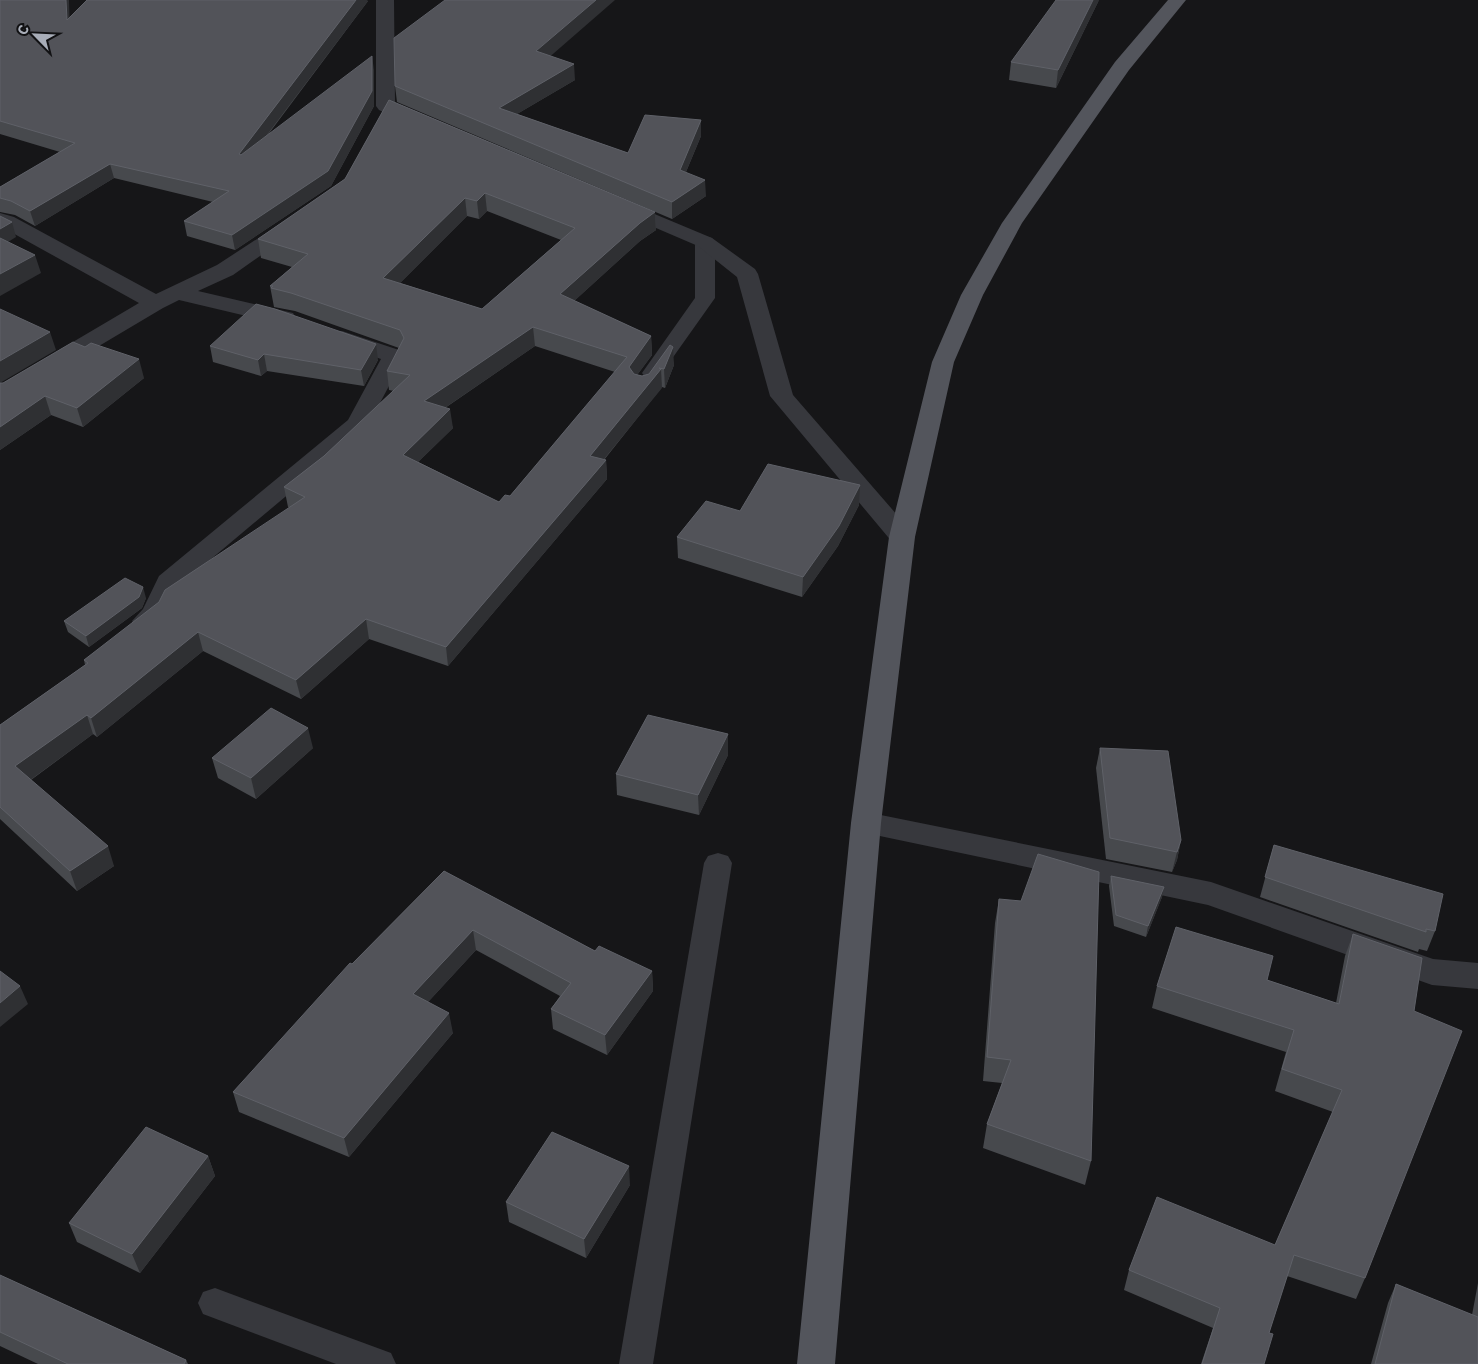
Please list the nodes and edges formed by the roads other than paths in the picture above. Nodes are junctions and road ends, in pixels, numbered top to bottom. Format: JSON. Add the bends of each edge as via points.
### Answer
{"nodes":[{"id":1,"x":386,"y":0,"type":"edge"},
{"id":2,"x":1177,"y":0,"type":"edge"},
{"id":3,"x":441,"y":130,"type":"edge"},
{"id":4,"x":605,"y":200,"type":"edge"},
{"id":5,"x":307,"y":214,"type":"edge"},
{"id":6,"x":0,"y":219,"type":"edge"},
{"id":7,"x":705,"y":242,"type":"junction"},
{"id":8,"x":178,"y":292,"type":"junction"},
{"id":9,"x":155,"y":303,"type":"junction"},
{"id":10,"x":642,"y":387,"type":"edge"},
{"id":11,"x":0,"y":395,"type":"edge"},
{"id":12,"x":902,"y":537,"type":"junction"},
{"id":13,"x":123,"y":637,"type":"edge"},
{"id":14,"x":866,"y":823,"type":"junction"},
{"id":15,"x":718,"y":863,"type":"dead end"},
{"id":16,"x":1478,"y":976,"type":"edge"},
{"id":17,"x":215,"y":1303,"type":"dead end"},
{"id":18,"x":379,"y":1364,"type":"edge"},
{"id":19,"x":636,"y":1364,"type":"edge"},
{"id":20,"x":816,"y":1364,"type":"edge"}],
"edges":[{"from":1,"to":3,"type":"street","via":[[382,115]]},
{"from":2,"to":12,"type":"main road","via":[[1122,66],[1012,222],[972,295],[943,362]]},
{"from":4,"to":7,"type":"street"},
{"from":5,"to":8,"type":"street","via":[[225,270]]},
{"from":6,"to":9,"type":"street"},
{"from":7,"to":10,"type":"lane","via":[[705,298]]},
{"from":7,"to":12,"type":"street","via":[[748,274],[782,396]]},
{"from":8,"to":9,"type":"street"},
{"from":8,"to":13,"type":"street","via":[[286,318],[394,356],[358,424],[168,582],[154,614]]},
{"from":9,"to":11,"type":"street"},
{"from":12,"to":14,"type":"main road"},
{"from":14,"to":16,"type":"street","via":[[1211,894],[1432,972]]},
{"from":14,"to":20,"type":"main road"},
{"from":15,"to":19,"type":"lane"},
{"from":17,"to":18,"type":"lane"}]}
